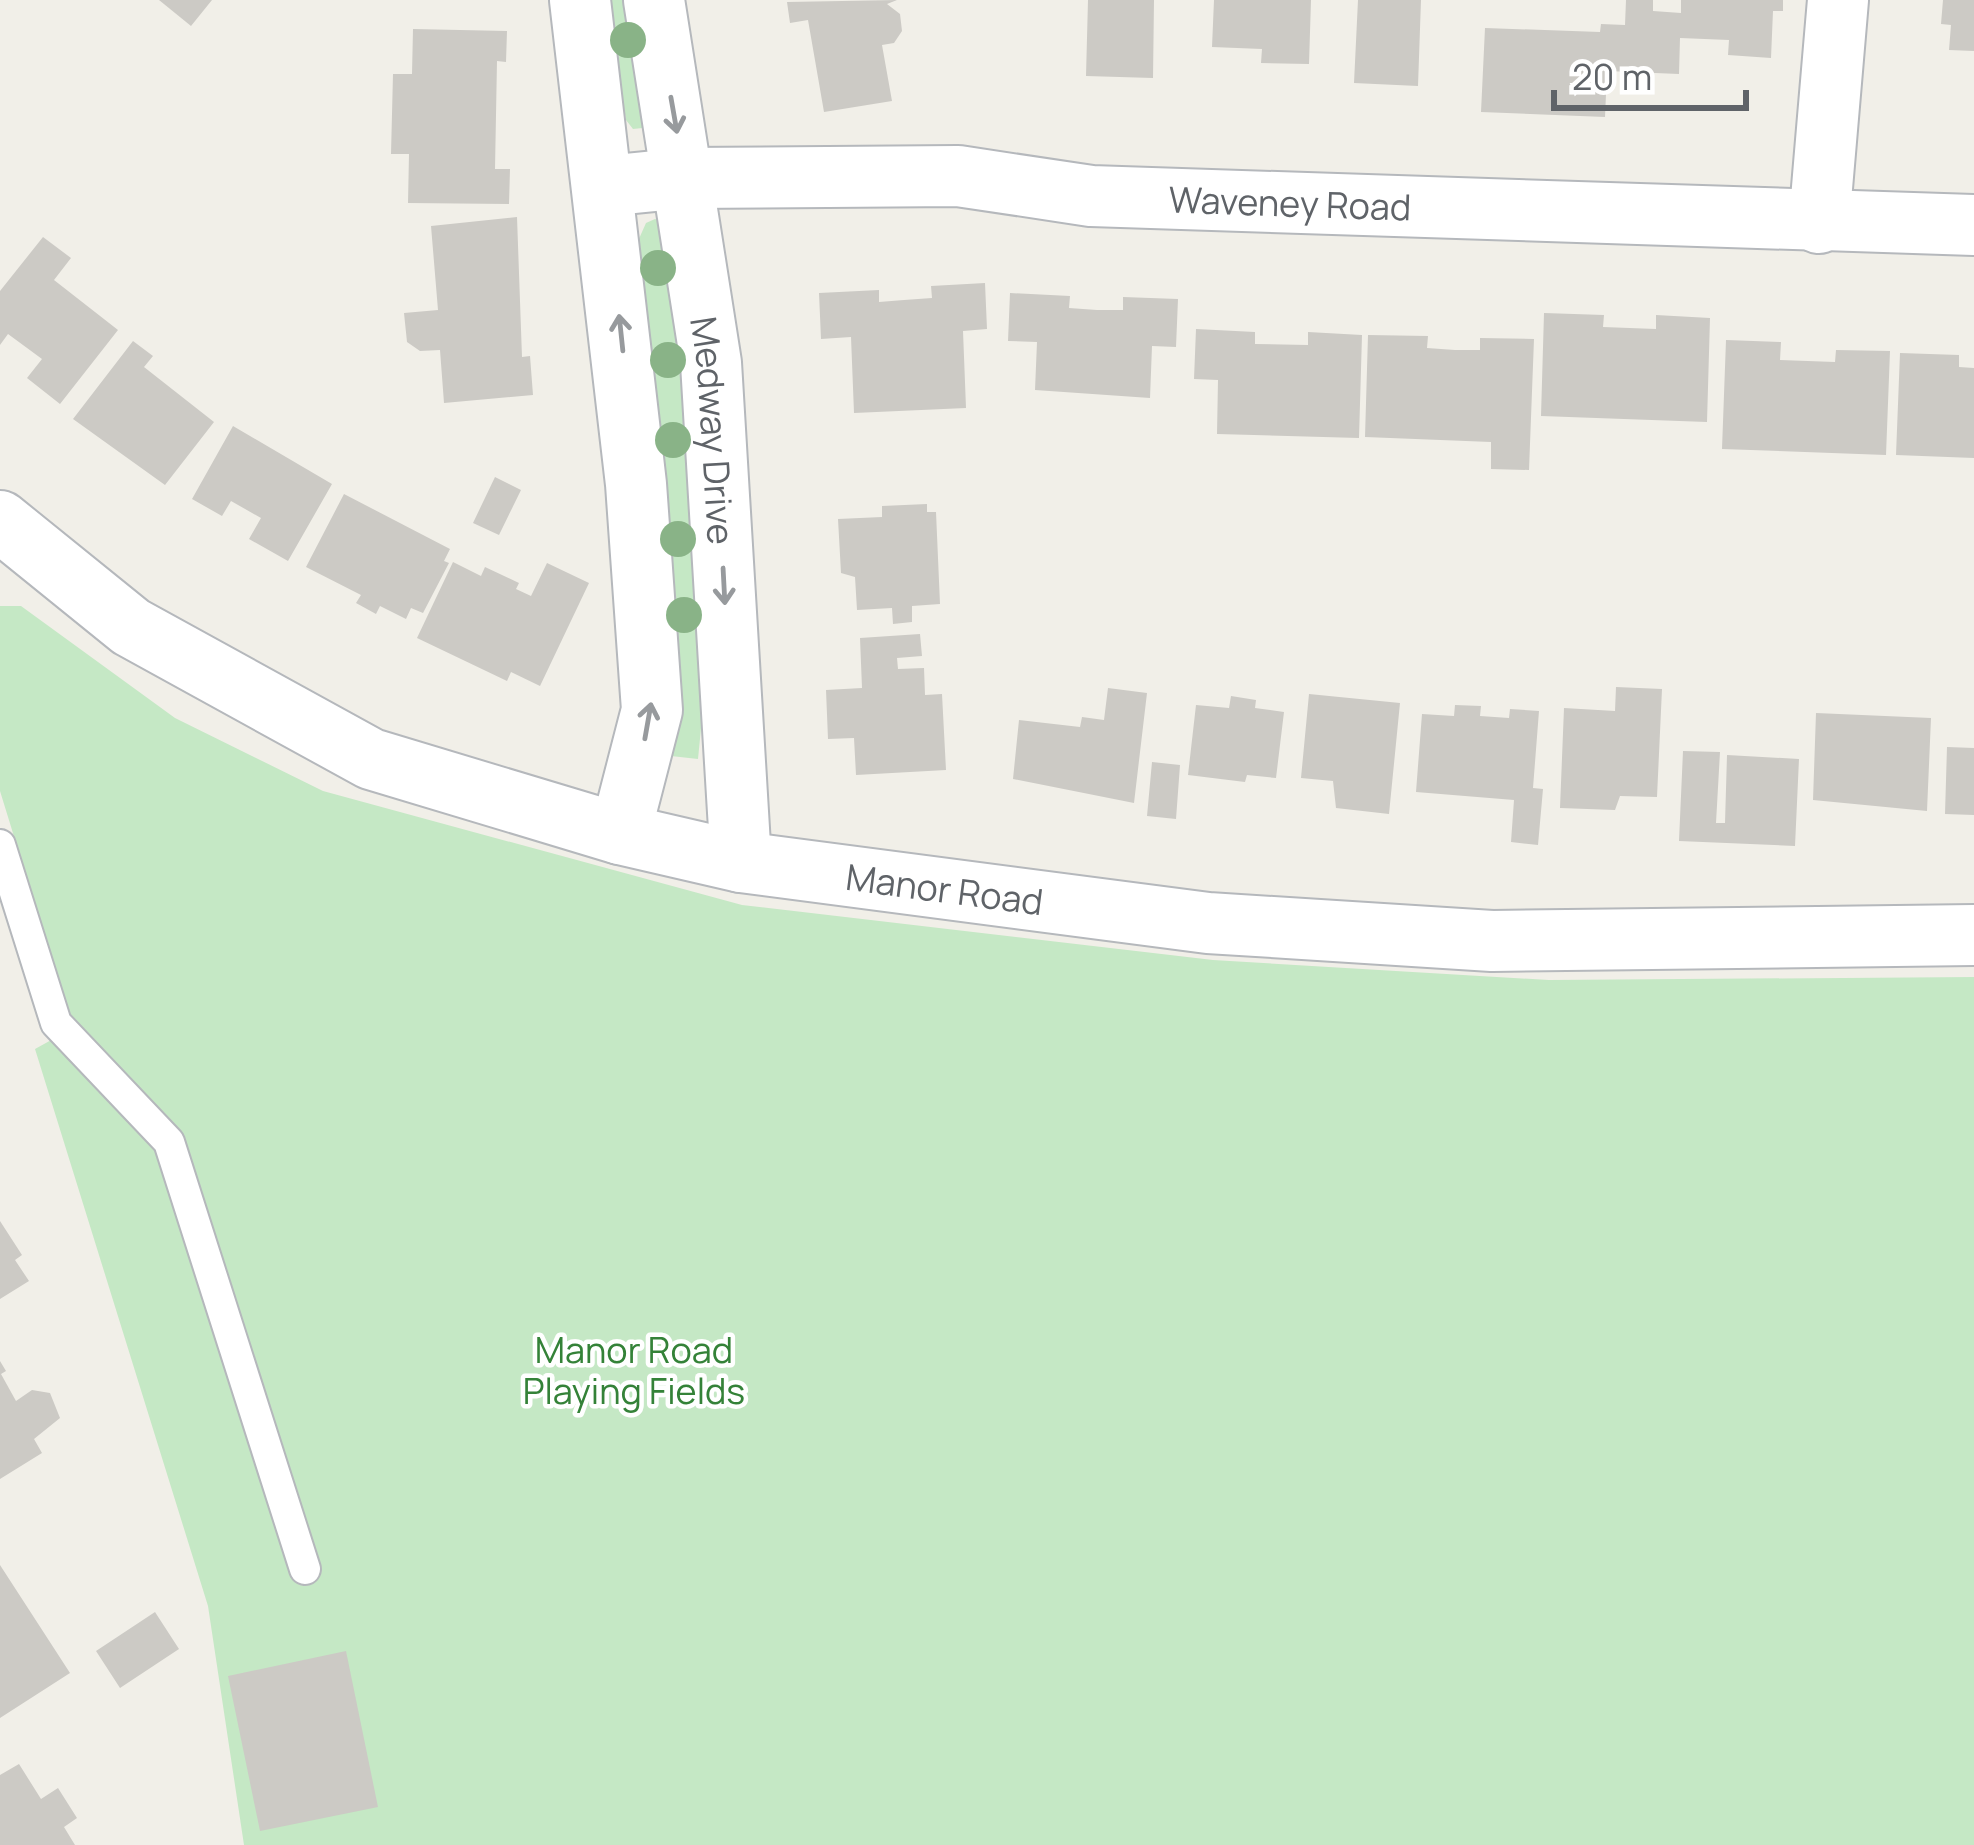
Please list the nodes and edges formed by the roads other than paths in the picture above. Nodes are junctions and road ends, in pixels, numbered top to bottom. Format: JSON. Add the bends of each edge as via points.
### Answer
{"nodes":[{"id":1,"x":580,"y":0,"type":"edge"},
{"id":2,"x":654,"y":0,"type":"edge"},
{"id":3,"x":1838,"y":0,"type":"edge"},
{"id":4,"x":685,"y":178,"type":"junction"},
{"id":5,"x":605,"y":186,"type":"junction"},
{"id":6,"x":1820,"y":223,"type":"junction"},
{"id":7,"x":1974,"y":225,"type":"edge"},
{"id":8,"x":0,"y":521,"type":"edge"},
{"id":9,"x":620,"y":834,"type":"junction"},
{"id":10,"x":0,"y":845,"type":"edge"},
{"id":11,"x":741,"y":862,"type":"junction"},
{"id":12,"x":1974,"y":935,"type":"edge"},
{"id":13,"x":305,"y":1569,"type":"dead end"}],
"edges":[{"from":1,"to":5,"type":"street"},
{"from":2,"to":4,"type":"street","name":"Medway Drive","one_way":true},
{"from":3,"to":6,"type":"street"},
{"from":4,"to":5,"type":"street","name":"Waveney Road"},
{"from":4,"to":6,"type":"street","name":"Waveney Road","via":[[958,176],[1091,196]]},
{"from":4,"to":11,"type":"street","name":"Medway Drive","one_way":true,"via":[[711,363]]},
{"from":9,"to":5,"type":"street","one_way":true,"via":[[652,710]]},
{"from":6,"to":7,"type":"street","name":"Waveney Road"},
{"from":8,"to":9,"type":"street","name":"Manor Road","via":[[131,627],[371,759]]},
{"from":9,"to":11,"type":"street","name":"Manor Road"},
{"from":10,"to":13,"type":"lane","via":[[56,1023],[170,1142]]},
{"from":11,"to":12,"type":"street","name":"Manor Road","via":[[1208,923],[1492,941]]}]}
